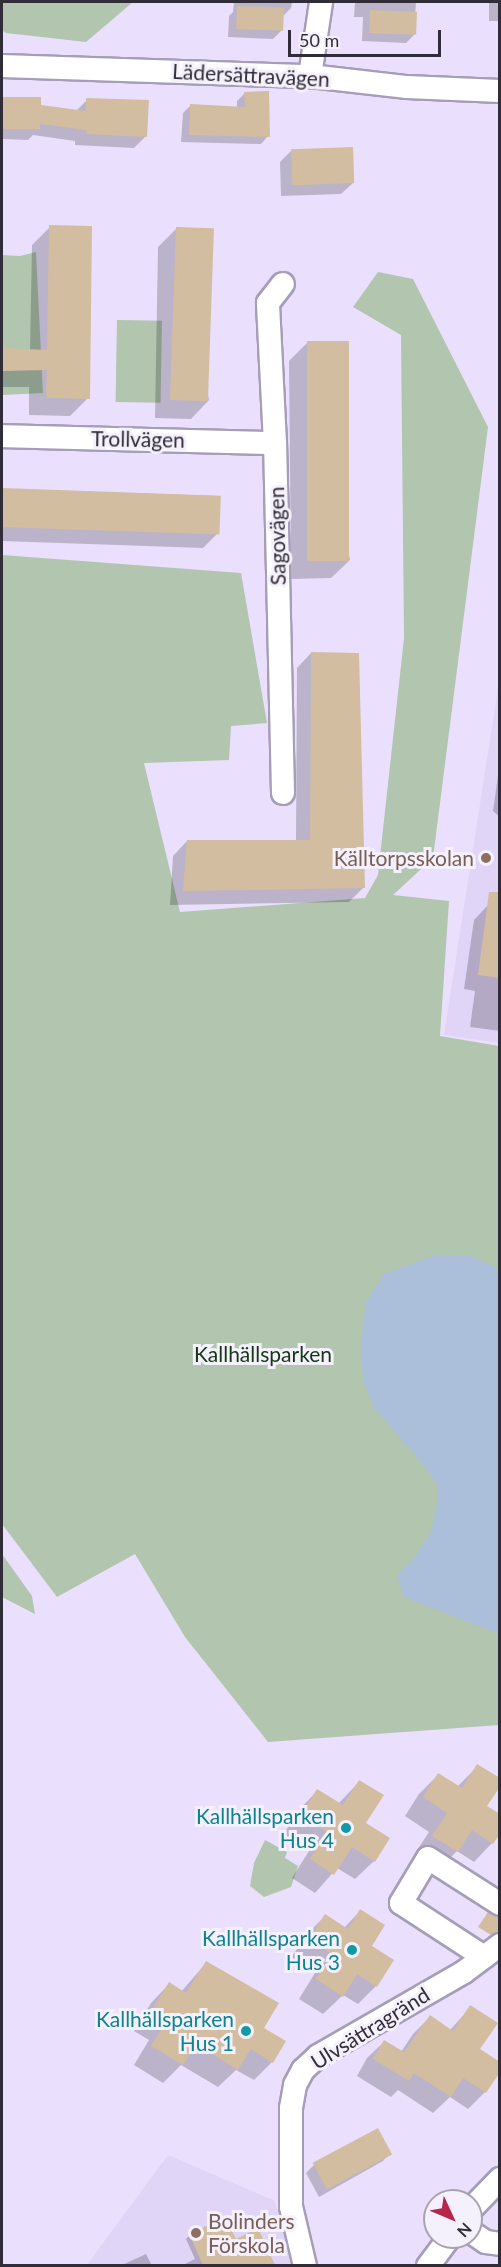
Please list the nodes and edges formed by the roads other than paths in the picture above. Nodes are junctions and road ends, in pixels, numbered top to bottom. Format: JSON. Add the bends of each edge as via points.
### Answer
{"nodes":[{"id":1,"x":321,"y":2,"type":"edge"},
{"id":2,"x":2,"y":66,"type":"edge"},
{"id":3,"x":310,"y":76,"type":"junction"},
{"id":4,"x":500,"y":91,"type":"edge"},
{"id":5,"x":283,"y":284,"type":"dead end"},
{"id":6,"x":2,"y":436,"type":"edge"},
{"id":7,"x":276,"y":443,"type":"junction"},
{"id":8,"x":283,"y":793,"type":"dead end"},
{"id":9,"x":500,"y":1904,"type":"edge"},
{"id":10,"x":492,"y":1951,"type":"edge"},
{"id":11,"x":500,"y":2179,"type":"edge"},
{"id":12,"x":483,"y":2197,"type":"edge"},
{"id":13,"x":483,"y":2240,"type":"edge"},
{"id":14,"x":500,"y":2244,"type":"edge"},
{"id":15,"x":441,"y":2249,"type":"edge"},
{"id":16,"x":305,"y":2265,"type":"edge"},
{"id":17,"x":428,"y":2265,"type":"edge"}],
"edges":[{"from":1,"to":3,"type":"street"},
{"from":2,"to":3,"type":"street","name":"Lädersättravägen"},
{"from":3,"to":4,"type":"street","name":"Lädersättravägen","via":[[407,87]]},
{"from":5,"to":7,"type":"street","name":"Sagovägen","via":[[268,303]]},
{"from":6,"to":7,"type":"street","name":"Trollvägen"},
{"from":7,"to":8,"type":"street","name":"Sagovägen"},
{"from":9,"to":10,"type":"street","name":"Ulvsättragränd","via":[[428,1858],[400,1903]]},
{"from":10,"to":16,"type":"street","name":"Ulvsättragränd","via":[[464,1972],[318,2056],[303,2070],[295,2085],[291,2108],[291,2207]]},
{"from":11,"to":12,"type":"street"},
{"from":13,"to":14,"type":"street"},
{"from":15,"to":17,"type":"street"}]}
